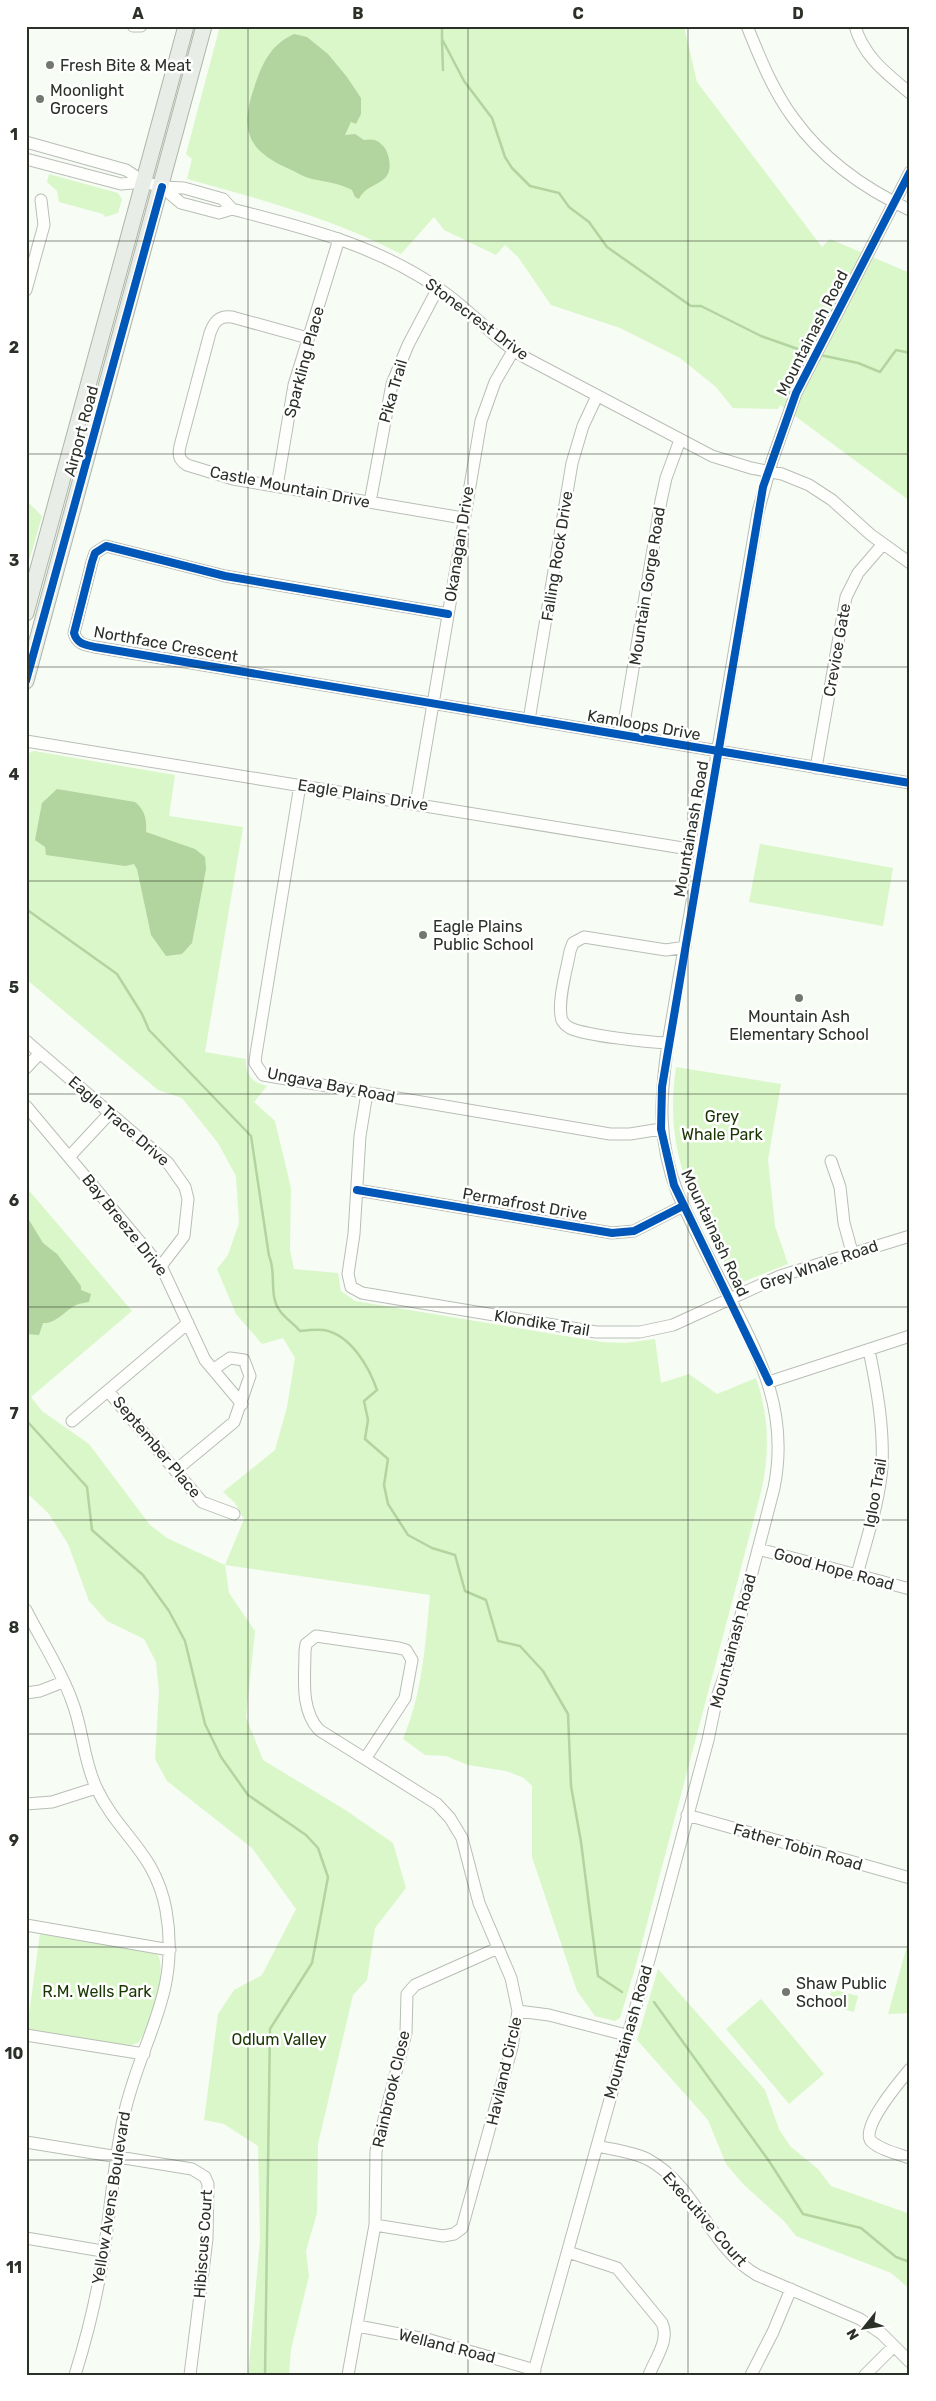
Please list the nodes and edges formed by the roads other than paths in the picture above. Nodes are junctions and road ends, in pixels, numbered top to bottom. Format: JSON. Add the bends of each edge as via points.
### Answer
{"nodes":[{"id":1,"x":133,"y":26,"type":"edge"},
{"id":2,"x":141,"y":26,"type":"edge"},
{"id":3,"x":186,"y":26,"type":"edge"},
{"id":4,"x":204,"y":26,"type":"edge"},
{"id":5,"x":747,"y":26,"type":"edge"},
{"id":6,"x":855,"y":26,"type":"edge"},
{"id":7,"x":910,"y":93,"type":"edge"},
{"id":8,"x":26,"y":142,"type":"edge"},
{"id":9,"x":26,"y":159,"type":"edge"},
{"id":10,"x":910,"y":172,"type":"edge"},
{"id":11,"x":144,"y":182,"type":"junction"},
{"id":12,"x":162,"y":187,"type":"junction"},
{"id":13,"x":41,"y":200,"type":"dead end"},
{"id":14,"x":893,"y":202,"type":"junction"},
{"id":15,"x":910,"y":210,"type":"edge"},
{"id":16,"x":339,"y":239,"type":"junction"},
{"id":17,"x":438,"y":288,"type":"junction"},
{"id":18,"x":26,"y":290,"type":"edge"},
{"id":19,"x":308,"y":338,"type":"junction"},
{"id":20,"x":513,"y":351,"type":"junction"},
{"id":21,"x":598,"y":396,"type":"junction"},
{"id":22,"x":680,"y":440,"type":"junction"},
{"id":23,"x":768,"y":472,"type":"junction"},
{"id":24,"x":277,"y":486,"type":"junction"},
{"id":25,"x":370,"y":502,"type":"junction"},
{"id":26,"x":463,"y":518,"type":"junction"},
{"id":27,"x":883,"y":544,"type":"junction"},
{"id":28,"x":910,"y":563,"type":"edge"},
{"id":29,"x":26,"y":613,"type":"edge"},
{"id":30,"x":448,"y":614,"type":"junction"},
{"id":31,"x":26,"y":681,"type":"edge"},
{"id":32,"x":432,"y":703,"type":"junction"},
{"id":33,"x":529,"y":720,"type":"junction"},
{"id":34,"x":622,"y":735,"type":"junction"},
{"id":35,"x":26,"y":741,"type":"edge"},
{"id":36,"x":718,"y":751,"type":"junction"},
{"id":37,"x":816,"y":768,"type":"junction"},
{"id":38,"x":910,"y":783,"type":"edge"},
{"id":39,"x":300,"y":785,"type":"junction"},
{"id":40,"x":416,"y":804,"type":"junction"},
{"id":41,"x":700,"y":851,"type":"junction"},
{"id":42,"x":685,"y":947,"type":"junction"},
{"id":43,"x":26,"y":1041,"type":"edge"},
{"id":44,"x":668,"y":1043,"type":"junction"},
{"id":45,"x":40,"y":1053,"type":"junction"},
{"id":46,"x":26,"y":1068,"type":"edge"},
{"id":47,"x":367,"y":1093,"type":"junction"},
{"id":48,"x":26,"y":1106,"type":"edge"},
{"id":49,"x":109,"y":1114,"type":"junction"},
{"id":50,"x":661,"y":1129,"type":"junction"},
{"id":51,"x":69,"y":1157,"type":"junction"},
{"id":52,"x":831,"y":1161,"type":"dead end"},
{"id":53,"x":357,"y":1190,"type":"junction"},
{"id":54,"x":683,"y":1206,"type":"junction"},
{"id":55,"x":910,"y":1236,"type":"edge"},
{"id":56,"x":852,"y":1252,"type":"junction"},
{"id":57,"x":161,"y":1266,"type":"junction"},
{"id":58,"x":729,"y":1298,"type":"junction"},
{"id":59,"x":188,"y":1323,"type":"junction"},
{"id":60,"x":910,"y":1336,"type":"edge"},
{"id":61,"x":869,"y":1350,"type":"junction"},
{"id":62,"x":214,"y":1369,"type":"junction"},
{"id":63,"x":769,"y":1382,"type":"junction"},
{"id":64,"x":108,"y":1390,"type":"junction"},
{"id":65,"x":242,"y":1404,"type":"junction"},
{"id":66,"x":72,"y":1420,"type":"dead end"},
{"id":67,"x":176,"y":1470,"type":"junction"},
{"id":68,"x":234,"y":1514,"type":"dead end"},
{"id":69,"x":758,"y":1549,"type":"junction"},
{"id":70,"x":857,"y":1575,"type":"junction"},
{"id":71,"x":910,"y":1589,"type":"edge"},
{"id":72,"x":26,"y":1610,"type":"edge"},
{"id":73,"x":63,"y":1682,"type":"junction"},
{"id":74,"x":26,"y":1693,"type":"edge"},
{"id":75,"x":365,"y":1758,"type":"junction"},
{"id":76,"x":96,"y":1788,"type":"junction"},
{"id":77,"x":26,"y":1804,"type":"edge"},
{"id":78,"x":687,"y":1815,"type":"junction"},
{"id":79,"x":910,"y":1878,"type":"edge"},
{"id":80,"x":26,"y":1925,"type":"edge"},
{"id":81,"x":498,"y":1948,"type":"junction"},
{"id":82,"x":170,"y":1950,"type":"junction"},
{"id":83,"x":518,"y":2011,"type":"junction"},
{"id":84,"x":26,"y":2034,"type":"edge"},
{"id":85,"x":626,"y":2035,"type":"junction"},
{"id":86,"x":144,"y":2054,"type":"junction"},
{"id":87,"x":910,"y":2069,"type":"edge"},
{"id":88,"x":26,"y":2142,"type":"edge"},
{"id":89,"x":597,"y":2146,"type":"junction"},
{"id":90,"x":116,"y":2156,"type":"junction"},
{"id":91,"x":910,"y":2158,"type":"edge"},
{"id":92,"x":375,"y":2225,"type":"junction"},
{"id":93,"x":26,"y":2238,"type":"edge"},
{"id":94,"x":102,"y":2250,"type":"junction"},
{"id":95,"x":568,"y":2252,"type":"junction"},
{"id":96,"x":791,"y":2289,"type":"junction"},
{"id":97,"x":358,"y":2326,"type":"junction"},
{"id":98,"x":894,"y":2346,"type":"junction"},
{"id":99,"x":910,"y":2362,"type":"edge"},
{"id":100,"x":534,"y":2372,"type":"edge"},
{"id":101,"x":76,"y":2375,"type":"edge"},
{"id":102,"x":190,"y":2375,"type":"edge"},
{"id":103,"x":348,"y":2375,"type":"edge"},
{"id":104,"x":649,"y":2375,"type":"edge"},
{"id":105,"x":751,"y":2375,"type":"edge"},
{"id":106,"x":865,"y":2375,"type":"edge"}],
"edges":[{"from":1,"to":2,"type":"street"},
{"from":3,"to":11,"type":"main road","name":"Airport Road"},
{"from":4,"to":12,"type":"main road","name":"Airport Road"},
{"from":5,"to":14,"type":"street","via":[[774,87],[794,119],[842,168]]},
{"from":6,"to":7,"type":"street","via":[[858,39],[876,64]]},
{"from":8,"to":11,"type":"street","via":[[126,170]]},
{"from":9,"to":11,"type":"street","via":[[121,184]]},
{"from":10,"to":14,"type":"street","name":"Mountainash Road"},
{"from":11,"to":12,"type":"street","name":"Stonecrest Drive"},
{"from":11,"to":29,"type":"main road","name":"Airport Road"},
{"from":12,"to":16,"type":"street","name":"Stonecrest Drive","via":[[181,203],[220,213],[232,209]]},
{"from":12,"to":31,"type":"main road","name":"Airport Road"},
{"from":13,"to":18,"type":"street","via":[[44,225]]},
{"from":14,"to":15,"type":"street"},
{"from":14,"to":23,"type":"street","name":"Mountainash Road","via":[[796,393]]},
{"from":16,"to":17,"type":"street","name":"Stonecrest Drive","via":[[358,244]]},
{"from":16,"to":19,"type":"street","name":"Sparkling Place"},
{"from":17,"to":20,"type":"street","name":"Stonecrest Drive"},
{"from":17,"to":25,"type":"street","name":"Pika Trail","via":[[401,359],[392,384]]},
{"from":19,"to":24,"type":"street","name":"Sparkling Place","via":[[294,385]]},
{"from":19,"to":24,"type":"street","name":"Castle Mountain Drive","via":[[232,317],[223,316],[216,320],[180,446],[179,455],[186,465],[233,480]]},
{"from":20,"to":21,"type":"street","name":"Stonecrest Drive"},
{"from":20,"to":26,"type":"street","name":"Okanagan Drive","via":[[484,409]]},
{"from":21,"to":22,"type":"street","name":"Stonecrest Drive"},
{"from":21,"to":33,"type":"street","name":"Falling Rock Drive","via":[[581,432],[572,463]]},
{"from":22,"to":23,"type":"street","name":"Stonecrest Drive","via":[[723,461]]},
{"from":22,"to":34,"type":"street","name":"Mountain Gorge Road","via":[[661,501]]},
{"from":23,"to":27,"type":"street","name":"Stonecrest Drive","via":[[798,480],[820,491]]},
{"from":23,"to":36,"type":"street","name":"Mountainash Road","via":[[758,512]]},
{"from":24,"to":25,"type":"street","name":"Castle Mountain Drive"},
{"from":25,"to":26,"type":"street","name":"Castle Mountain Drive"},
{"from":26,"to":30,"type":"street","name":"Okanagan Drive"},
{"from":27,"to":28,"type":"street","name":"Stonecrest Drive"},
{"from":27,"to":37,"type":"street","name":"Crevice Gate","via":[[858,573],[846,597]]},
{"from":30,"to":32,"type":"street","name":"Okanagan Drive"},
{"from":30,"to":32,"type":"street","name":"Northface Crescent","via":[[225,576],[106,546],[95,553],[75,625],[76,640],[95,647]]},
{"from":32,"to":33,"type":"street","name":"Kamloops Drive"},
{"from":32,"to":40,"type":"street","name":"Okanagan Drive"},
{"from":33,"to":34,"type":"street","name":"Kamloops Drive"},
{"from":34,"to":36,"type":"street","name":"Kamloops Drive"},
{"from":35,"to":39,"type":"street","name":"Eagle Plains Drive"},
{"from":36,"to":37,"type":"street","name":"Kamloops Drive"},
{"from":36,"to":41,"type":"street","name":"Mountainash Road"},
{"from":37,"to":38,"type":"street","name":"Kamloops Drive"},
{"from":39,"to":40,"type":"street","name":"Eagle Plains Drive"},
{"from":39,"to":47,"type":"street","name":"Ungava Bay Road","via":[[255,1063],[263,1075]]},
{"from":40,"to":41,"type":"street","name":"Eagle Plains Drive"},
{"from":41,"to":42,"type":"street","name":"Mountainash Road"},
{"from":42,"to":44,"type":"street","name":"Mountainash Road"},
{"from":42,"to":44,"type":"street","via":[[666,950],[584,937],[573,943],[570,951],[560,1017],[564,1024],[578,1030]]},
{"from":43,"to":45,"type":"street","name":"Eagle Trace Drive"},
{"from":44,"to":50,"type":"street","name":"Mountainash Road","via":[[661,1098]]},
{"from":45,"to":46,"type":"street"},
{"from":45,"to":49,"type":"street","name":"Eagle Trace Drive"},
{"from":47,"to":50,"type":"street","name":"Ungava Bay Road","via":[[610,1134]]},
{"from":47,"to":53,"type":"street","via":[[360,1136]]},
{"from":48,"to":51,"type":"street","name":"Bay Breeze Drive"},
{"from":49,"to":51,"type":"street"},
{"from":49,"to":57,"type":"street","name":"Eagle Trace Drive","via":[[168,1163],[187,1191],[184,1236]]},
{"from":50,"to":54,"type":"street","name":"Mountainash Road","via":[[671,1175]]},
{"from":51,"to":57,"type":"street","name":"Bay Breeze Drive"},
{"from":52,"to":56,"type":"street","via":[[840,1187],[844,1223]]},
{"from":53,"to":54,"type":"street","name":"Permafrost Drive","via":[[612,1233],[634,1231]]},
{"from":53,"to":58,"type":"street","name":"Klondike Trail","via":[[348,1274],[351,1287],[362,1293],[618,1334],[650,1331],[673,1324]]},
{"from":54,"to":58,"type":"street","name":"Mountainash Road"},
{"from":55,"to":56,"type":"street","name":"Grey Whale Road"},
{"from":56,"to":58,"type":"street","name":"Grey Whale Road","via":[[766,1281]]},
{"from":57,"to":59,"type":"street","name":"Bay Breeze Drive"},
{"from":58,"to":63,"type":"street","name":"Mountainash Road"},
{"from":59,"to":62,"type":"street","name":"Bay Breeze Drive","via":[[206,1360]]},
{"from":59,"to":64,"type":"street"},
{"from":60,"to":61,"type":"street"},
{"from":61,"to":63,"type":"street"},
{"from":61,"to":70,"type":"street","name":"Igloo Trail","via":[[881,1417],[882,1469]]},
{"from":62,"to":65,"type":"street","name":"Bay Breeze Drive"},
{"from":62,"to":65,"type":"street","via":[[230,1358],[244,1360],[250,1376]]},
{"from":63,"to":69,"type":"street","name":"Mountainash Road","via":[[778,1428],[779,1460]]},
{"from":64,"to":66,"type":"street"},
{"from":64,"to":67,"type":"street","name":"September Place"},
{"from":65,"to":67,"type":"street","via":[[234,1422]]},
{"from":67,"to":68,"type":"street","name":"September Place","via":[[202,1502]]},
{"from":69,"to":70,"type":"street","name":"Good Hope Road"},
{"from":69,"to":78,"type":"street","name":"Mountainash Road"},
{"from":70,"to":71,"type":"street","name":"Good Hope Road"},
{"from":72,"to":73,"type":"street","name":"Yellow Avens Boulevard"},
{"from":73,"to":74,"type":"street"},
{"from":73,"to":76,"type":"street","name":"Yellow Avens Boulevard","via":[[74,1707]]},
{"from":75,"to":75,"type":"street","name":"Haviland Circle","via":[[405,1698],[412,1660],[406,1650],[399,1648],[316,1636],[306,1644],[304,1651],[305,1702],[310,1718],[319,1730]]},
{"from":75,"to":81,"type":"street","name":"Haviland Circle","via":[[437,1804],[450,1818],[466,1847],[479,1903]]},
{"from":76,"to":77,"type":"street","via":[[52,1802]]},
{"from":76,"to":82,"type":"street","name":"Yellow Avens Boulevard","via":[[152,1868],[165,1907]]},
{"from":78,"to":79,"type":"street","name":"Father Tobin Road"},
{"from":78,"to":85,"type":"street","name":"Mountainash Road"},
{"from":80,"to":82,"type":"street"},
{"from":81,"to":83,"type":"street","name":"Haviland Circle","via":[[511,1978]]},
{"from":81,"to":92,"type":"street","name":"Rainbrook Close","via":[[415,1985],[407,1994],[406,2033],[376,2151]]},
{"from":82,"to":86,"type":"street","name":"Yellow Avens Boulevard","via":[[165,1993]]},
{"from":83,"to":85,"type":"street","via":[[549,2015]]},
{"from":83,"to":92,"type":"street","name":"Haviland Circle","via":[[512,2047],[462,2228],[443,2236]]},
{"from":84,"to":86,"type":"street"},
{"from":85,"to":89,"type":"street","name":"Mountainash Road"},
{"from":86,"to":90,"type":"street","name":"Yellow Avens Boulevard","via":[[124,2113]]},
{"from":87,"to":91,"type":"street","via":[[873,2119],[868,2133],[877,2145]]},
{"from":88,"to":90,"type":"street","name":"Hibiscus Court"},
{"from":89,"to":95,"type":"street","name":"Mountainash Road"},
{"from":89,"to":96,"type":"street","name":"Executive Court","via":[[638,2156],[663,2170],[734,2258],[757,2275]]},
{"from":90,"to":94,"type":"street","name":"Yellow Avens Boulevard"},
{"from":90,"to":102,"type":"street","name":"Hibiscus Court","via":[[192,2169],[205,2177],[208,2184],[207,2239]]},
{"from":92,"to":97,"type":"street","name":"Rainbrook Close"},
{"from":93,"to":94,"type":"street"},
{"from":94,"to":101,"type":"street","name":"Yellow Avens Boulevard","via":[[100,2278]]},
{"from":95,"to":100,"type":"street","name":"Mountainash Road"},
{"from":95,"to":104,"type":"street","via":[[616,2268],[662,2323],[664,2341]]},
{"from":96,"to":98,"type":"street","name":"Executive Court","via":[[860,2319]]},
{"from":96,"to":105,"type":"street"},
{"from":97,"to":100,"type":"street","name":"Welland Road","via":[[430,2340]]},
{"from":97,"to":103,"type":"street","name":"Rainbrook Close"},
{"from":98,"to":99,"type":"street","name":"Executive Court"},
{"from":98,"to":106,"type":"street"}]}
